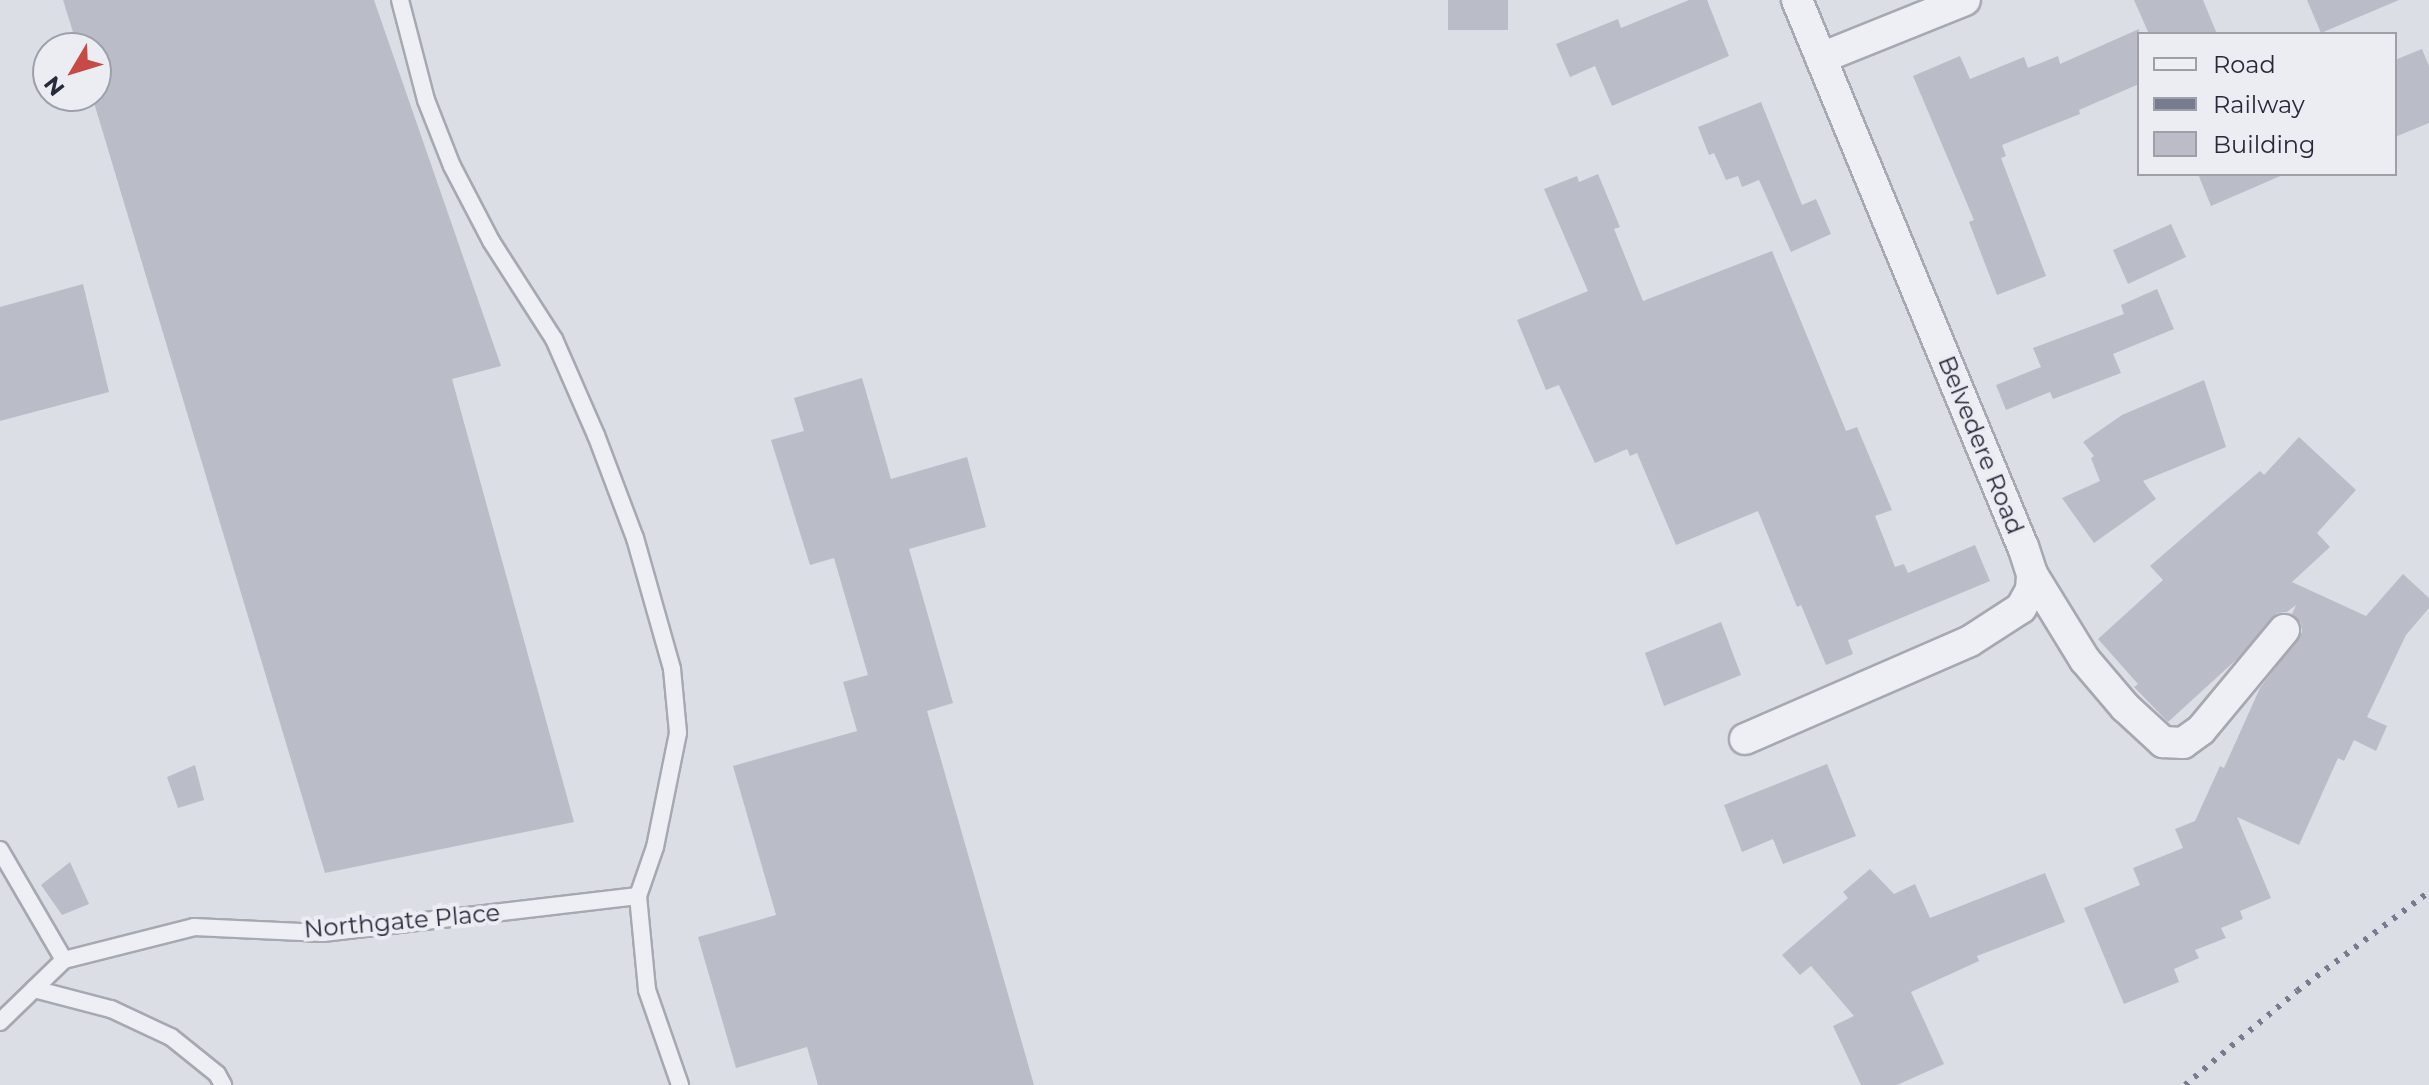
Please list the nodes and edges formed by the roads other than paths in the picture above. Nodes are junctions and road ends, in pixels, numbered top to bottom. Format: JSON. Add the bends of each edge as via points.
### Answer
{"nodes":[{"id":1,"x":400,"y":0,"type":"edge"},
{"id":2,"x":1797,"y":0,"type":"edge"},
{"id":3,"x":1965,"y":0,"type":"edge"},
{"id":4,"x":1821,"y":58,"type":"junction"},
{"id":5,"x":2032,"y":574,"type":"junction"},
{"id":6,"x":2284,"y":630,"type":"dead end"},
{"id":7,"x":1745,"y":739,"type":"dead end"},
{"id":8,"x":0,"y":850,"type":"edge"},
{"id":9,"x":638,"y":896,"type":"junction"},
{"id":10,"x":64,"y":960,"type":"junction"},
{"id":11,"x":34,"y":989,"type":"junction"},
{"id":12,"x":0,"y":1022,"type":"edge"},
{"id":13,"x":223,"y":1085,"type":"edge"},
{"id":14,"x":680,"y":1085,"type":"edge"}],
"edges":[{"from":1,"to":9,"type":"lane","via":[[426,100],[452,166],[491,241],[554,339],[596,435],[635,538],[672,669],[678,733],[655,847]]},
{"from":2,"to":4,"type":"street","name":"Belvedere Road"},
{"from":3,"to":4,"type":"street"},
{"from":4,"to":5,"type":"street","name":"Belvedere Road"},
{"from":5,"to":6,"type":"street","name":"Belvedere Road","via":[[2085,660],[2163,742],[2183,743],[2201,730]]},
{"from":5,"to":7,"type":"street","via":[[2021,608],[1970,641]]},
{"from":8,"to":10,"type":"lane"},
{"from":9,"to":10,"type":"lane","name":"Northgate Place","via":[[323,933],[194,927]]},
{"from":9,"to":14,"type":"lane","via":[[647,990]]},
{"from":10,"to":11,"type":"lane","name":"Northgate Place"},
{"from":11,"to":12,"type":"lane","name":"Northgate Place"},
{"from":11,"to":13,"type":"lane","via":[[111,1009],[171,1037],[217,1074]]}]}
